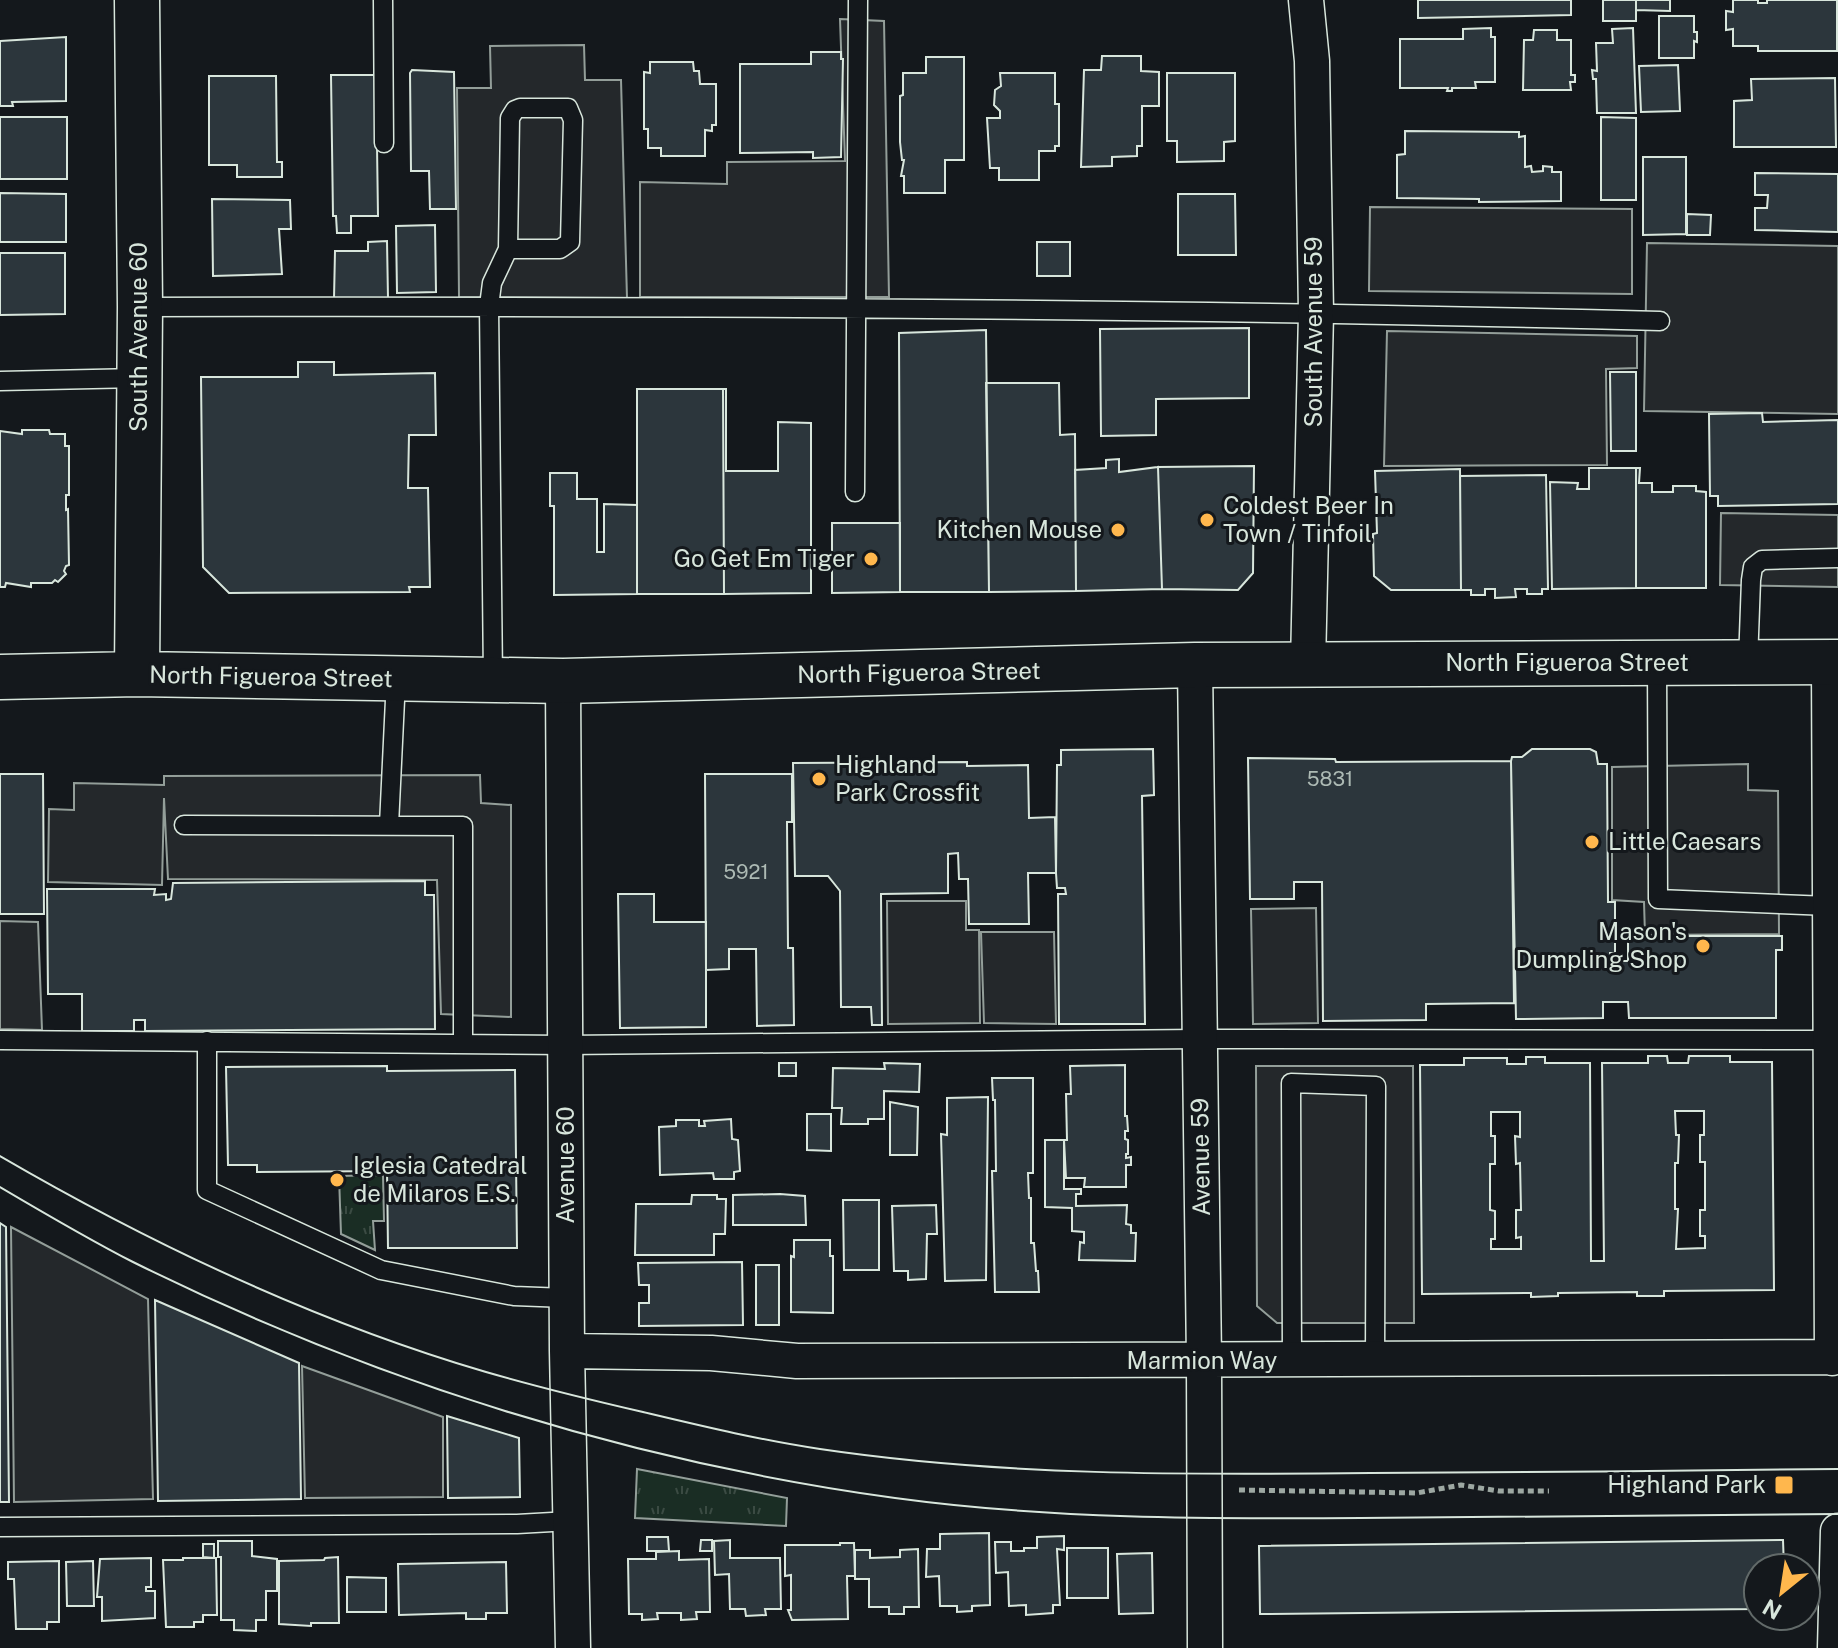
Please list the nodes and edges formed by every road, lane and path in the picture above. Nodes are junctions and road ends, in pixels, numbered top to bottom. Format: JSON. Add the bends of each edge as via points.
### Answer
{"nodes":[{"id":1,"x":137,"y":0,"type":"edge"},
{"id":2,"x":383,"y":0,"type":"edge"},
{"id":3,"x":858,"y":0,"type":"edge"},
{"id":4,"x":1306,"y":0,"type":"edge"},
{"id":5,"x":384,"y":143,"type":"dead end"},
{"id":6,"x":508,"y":249,"type":"junction"},
{"id":7,"x":489,"y":306,"type":"junction"},
{"id":8,"x":140,"y":307,"type":"junction"},
{"id":9,"x":856,"y":309,"type":"junction"},
{"id":10,"x":1316,"y":313,"type":"junction"},
{"id":11,"x":1660,"y":321,"type":"dead end"},
{"id":12,"x":139,"y":378,"type":"junction"},
{"id":13,"x":0,"y":381,"type":"edge"},
{"id":14,"x":855,"y":492,"type":"dead end"},
{"id":15,"x":1838,"y":558,"type":"edge"},
{"id":16,"x":1657,"y":662,"type":"junction"},
{"id":17,"x":1748,"y":662,"type":"junction"},
{"id":18,"x":1833,"y":662,"type":"edge"},
{"id":19,"x":1195,"y":665,"type":"junction"},
{"id":20,"x":1308,"y":665,"type":"junction"},
{"id":21,"x":137,"y":674,"type":"junction"},
{"id":22,"x":0,"y":677,"type":"edge"},
{"id":23,"x":396,"y":679,"type":"junction"},
{"id":24,"x":493,"y":680,"type":"junction"},
{"id":25,"x":563,"y":681,"type":"junction"},
{"id":26,"x":184,"y":825,"type":"dead end"},
{"id":27,"x":389,"y":825,"type":"junction"},
{"id":28,"x":1829,"y":906,"type":"junction"},
{"id":29,"x":1199,"y":1039,"type":"junction"},
{"id":30,"x":0,"y":1040,"type":"edge"},
{"id":31,"x":1835,"y":1040,"type":"edge"},
{"id":32,"x":207,"y":1041,"type":"junction"},
{"id":33,"x":463,"y":1044,"type":"junction"},
{"id":34,"x":565,"y":1045,"type":"junction"},
{"id":35,"x":1834,"y":1188,"type":"edge"},
{"id":36,"x":566,"y":1298,"type":"junction"},
{"id":37,"x":567,"y":1351,"type":"junction"},
{"id":38,"x":1835,"y":1358,"type":"edge"},
{"id":39,"x":1375,"y":1360,"type":"junction"},
{"id":40,"x":1204,"y":1361,"type":"junction"},
{"id":41,"x":1292,"y":1361,"type":"junction"},
{"id":42,"x":1205,"y":1491,"type":"junction"},
{"id":43,"x":1549,"y":1491,"type":"dead end"},
{"id":44,"x":570,"y":1521,"type":"junction"},
{"id":45,"x":0,"y":1527,"type":"edge"},
{"id":46,"x":1838,"y":1531,"type":"edge"},
{"id":47,"x":573,"y":1648,"type":"edge"},
{"id":48,"x":1205,"y":1648,"type":"edge"},
{"id":49,"x":1835,"y":1648,"type":"edge"}],
"edges":[{"from":1,"to":8,"type":"main road","name":"South Avenue 60"},
{"from":2,"to":5,"type":"lane"},
{"from":3,"to":9,"type":"lane"},
{"from":4,"to":10,"type":"street","name":"South Avenue 59","via":[[1312,61]]},
{"from":6,"to":6,"type":"lane","via":[[510,118],[520,108],[568,108],[573,120],[570,242],[560,249]]},
{"from":6,"to":7,"type":"lane","via":[[492,283]]},
{"from":7,"to":8,"type":"lane"},
{"from":7,"to":9,"type":"lane"},
{"from":7,"to":24,"type":"lane"},
{"from":8,"to":12,"type":"main road","name":"South Avenue 60"},
{"from":9,"to":10,"type":"lane"},
{"from":9,"to":14,"type":"lane"},
{"from":10,"to":11,"type":"lane"},
{"from":10,"to":20,"type":"street","name":"South Avenue 59"},
{"from":12,"to":13,"type":"lane"},
{"from":12,"to":21,"type":"main road","name":"South Avenue 60"},
{"from":15,"to":17,"type":"lane","via":[[1762,560],[1753,567]]},
{"from":16,"to":17,"type":"main road","name":"North Figueroa Street"},
{"from":16,"to":20,"type":"main road","name":"North Figueroa Street"},
{"from":16,"to":28,"type":"lane","via":[[1658,899]]},
{"from":17,"to":18,"type":"main road","name":"North Figueroa Street"},
{"from":18,"to":28,"type":"street"},
{"from":19,"to":20,"type":"main road","name":"North Figueroa Street"},
{"from":19,"to":25,"type":"main road","name":"North Figueroa Street"},
{"from":19,"to":29,"type":"street","name":"Avenue 59"},
{"from":21,"to":22,"type":"main road","name":"North Figueroa Street"},
{"from":21,"to":23,"type":"main road","name":"North Figueroa Street"},
{"from":23,"to":24,"type":"main road","name":"North Figueroa Street"},
{"from":23,"to":27,"type":"lane"},
{"from":24,"to":25,"type":"main road","name":"North Figueroa Street"},
{"from":25,"to":34,"type":"street","name":"Avenue 60"},
{"from":26,"to":27,"type":"lane"},
{"from":27,"to":33,"type":"lane","via":[[463,826]]},
{"from":28,"to":31,"type":"street"},
{"from":29,"to":31,"type":"lane"},
{"from":29,"to":34,"type":"lane"},
{"from":29,"to":40,"type":"street","name":"Avenue 59"},
{"from":30,"to":32,"type":"lane"},
{"from":31,"to":35,"type":"street"},
{"from":32,"to":33,"type":"lane"},
{"from":32,"to":36,"type":"lane","via":[[207,1190],[381,1270],[514,1296]]},
{"from":33,"to":34,"type":"lane"},
{"from":34,"to":36,"type":"street","name":"Avenue 60"},
{"from":35,"to":38,"type":"street"},
{"from":36,"to":37,"type":"street","name":"Avenue 60"},
{"from":37,"to":40,"type":"street","name":"Marmion Way","via":[[711,1353],[797,1361]]},
{"from":37,"to":44,"type":"street","name":"Avenue 60"},
{"from":38,"to":39,"type":"street","name":"Marmion Way"},
{"from":39,"to":41,"type":"street","name":"Marmion Way"},
{"from":39,"to":41,"type":"lane","via":[[1376,1086],[1291,1083]]},
{"from":40,"to":41,"type":"street","name":"Marmion Way"},
{"from":40,"to":42,"type":"street","name":"Avenue 59"},
{"from":42,"to":43,"type":"path","via":[[1417,1493],[1461,1485]]},
{"from":42,"to":48,"type":"street","name":"Avenue 59"},
{"from":44,"to":45,"type":"lane"},
{"from":44,"to":47,"type":"street","name":"Avenue 60"},
{"from":46,"to":49,"type":"street"}]}
